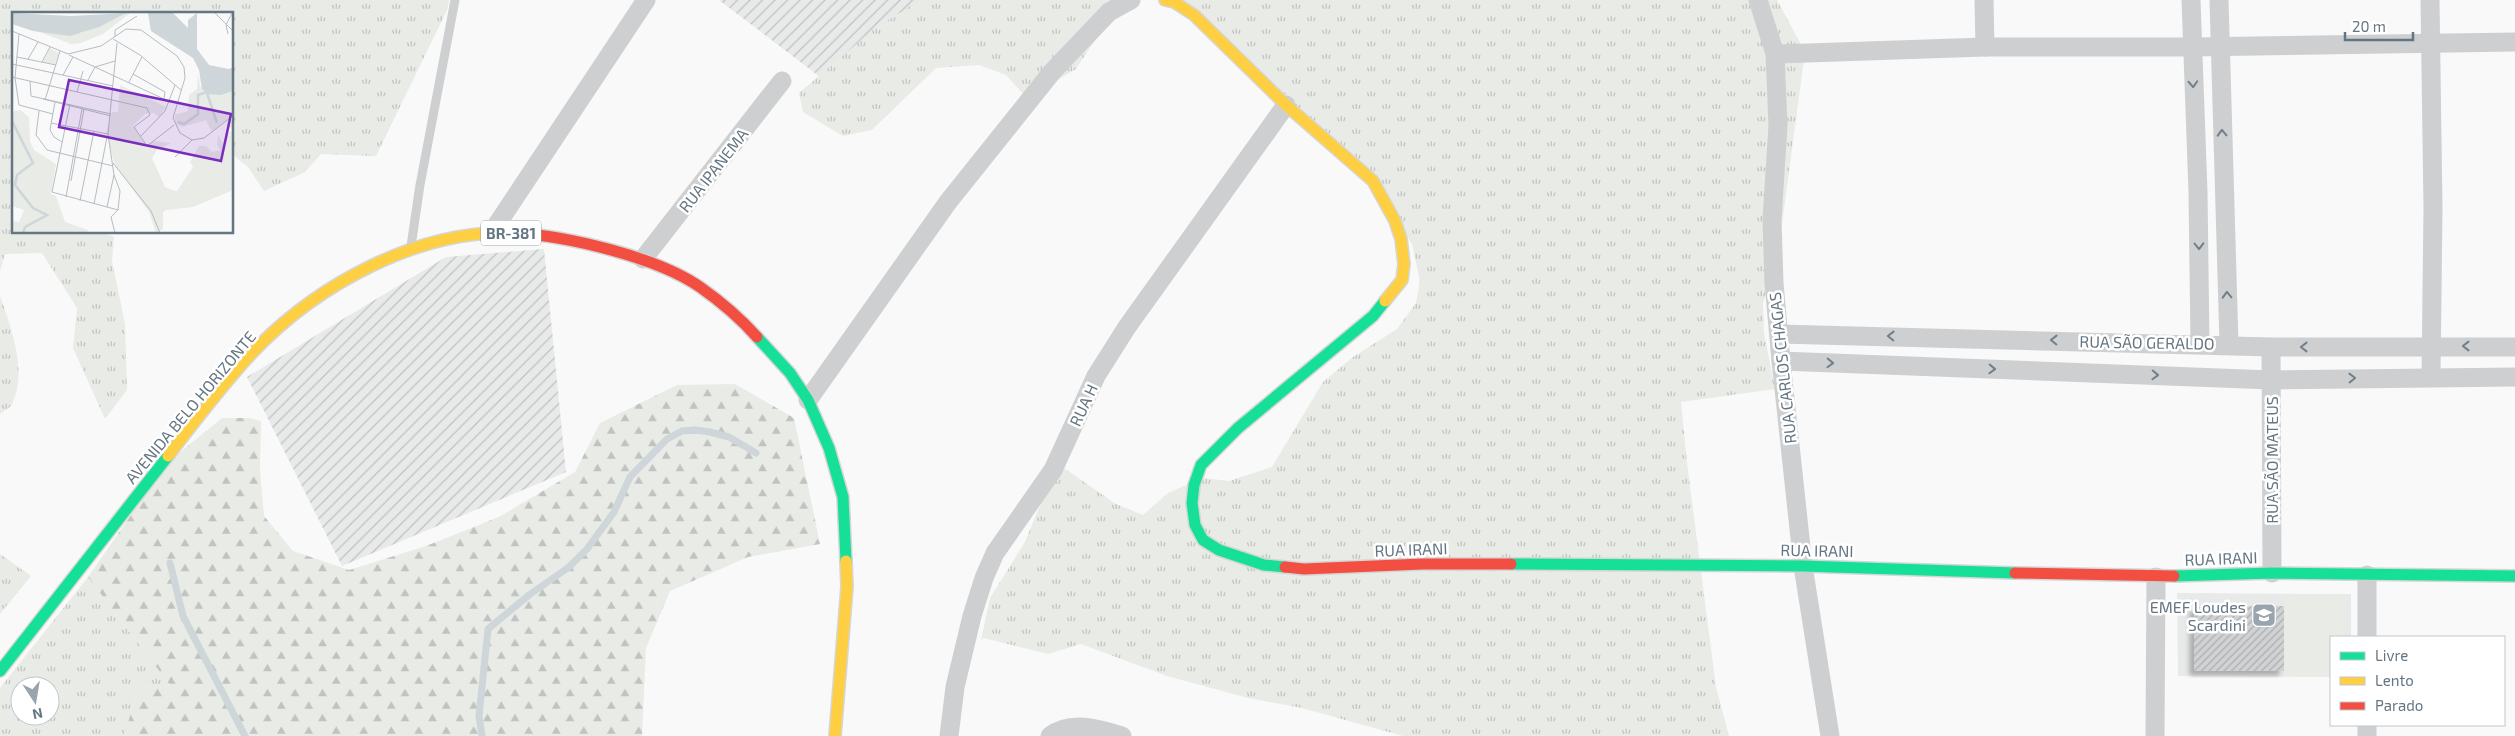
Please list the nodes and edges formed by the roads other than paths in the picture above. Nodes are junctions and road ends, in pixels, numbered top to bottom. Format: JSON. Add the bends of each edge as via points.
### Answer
{"nodes":[{"id":1,"x":455,"y":0,"type":"edge"},
{"id":2,"x":646,"y":0,"type":"edge"},
{"id":3,"x":1131,"y":0,"type":"edge"},
{"id":4,"x":1165,"y":0,"type":"edge"},
{"id":5,"x":1758,"y":0,"type":"edge"},
{"id":6,"x":1768,"y":0,"type":"edge"},
{"id":7,"x":1984,"y":0,"type":"edge"},
{"id":8,"x":2191,"y":0,"type":"edge"},
{"id":9,"x":2219,"y":0,"type":"edge"},
{"id":10,"x":2430,"y":0,"type":"edge"},
{"id":11,"x":1767,"y":26,"type":"junction"},
{"id":12,"x":2515,"y":42,"type":"edge"},
{"id":13,"x":2431,"y":45,"type":"junction"},
{"id":14,"x":2220,"y":46,"type":"junction"},
{"id":15,"x":1985,"y":47,"type":"junction"},
{"id":16,"x":2192,"y":47,"type":"junction"},
{"id":17,"x":1775,"y":54,"type":"junction"},
{"id":18,"x":782,"y":81,"type":"dead end"},
{"id":19,"x":1286,"y":105,"type":"junction"},
{"id":20,"x":492,"y":232,"type":"junction"},
{"id":21,"x":410,"y":250,"type":"junction"},
{"id":22,"x":643,"y":259,"type":"junction"},
{"id":23,"x":1780,"y":334,"type":"junction"},
{"id":24,"x":2200,"y":344,"type":"junction"},
{"id":25,"x":2229,"y":344,"type":"junction"},
{"id":26,"x":2433,"y":346,"type":"junction"},
{"id":27,"x":2271,"y":347,"type":"junction"},
{"id":28,"x":2515,"y":347,"type":"edge"},
{"id":29,"x":1781,"y":361,"type":"junction"},
{"id":30,"x":2432,"y":377,"type":"junction"},
{"id":31,"x":2515,"y":377,"type":"edge"},
{"id":32,"x":2270,"y":380,"type":"junction"},
{"id":33,"x":808,"y":400,"type":"junction"},
{"id":34,"x":1804,"y":566,"type":"junction"},
{"id":35,"x":2272,"y":573,"type":"junction"},
{"id":36,"x":2367,"y":575,"type":"junction"},
{"id":37,"x":2515,"y":576,"type":"edge"},
{"id":38,"x":2156,"y":577,"type":"junction"},
{"id":39,"x":2367,"y":636,"type":"edge"},
{"id":40,"x":0,"y":671,"type":"edge"},
{"id":41,"x":835,"y":736,"type":"edge"},
{"id":42,"x":949,"y":736,"type":"edge"},
{"id":43,"x":1050,"y":736,"type":"edge"},
{"id":44,"x":1122,"y":736,"type":"edge"},
{"id":45,"x":1830,"y":736,"type":"edge"},
{"id":46,"x":2155,"y":736,"type":"edge"}],
"edges":[{"from":1,"to":21,"type":"lane"},
{"from":2,"to":20,"type":"street"},
{"from":3,"to":33,"type":"street","via":[[1109,12],[1052,72],[948,202]]},
{"from":4,"to":19,"type":"street","via":[[1174,2],[1194,16]]},
{"from":5,"to":11,"type":"street","name":"RUA CARLOS CHAGAS"},
{"from":6,"to":11,"type":"street"},
{"from":7,"to":15,"type":"street"},
{"from":8,"to":16,"type":"street"},
{"from":9,"to":14,"type":"street"},
{"from":10,"to":13,"type":"street"},
{"from":11,"to":17,"type":"street","name":"RUA CARLOS CHAGAS"},
{"from":12,"to":13,"type":"street"},
{"from":13,"to":14,"type":"street"},
{"from":13,"to":26,"type":"street"},
{"from":14,"to":16,"type":"street"},
{"from":25,"to":14,"type":"street","one_way":true},
{"from":15,"to":16,"type":"street"},
{"from":15,"to":17,"type":"street"},
{"from":16,"to":24,"type":"street","one_way":true},
{"from":17,"to":23,"type":"street","name":"RUA CARLOS CHAGAS","via":[[1778,125],[1772,229]]},
{"from":18,"to":22,"type":"street","name":"RUA IPANEMA"},
{"from":19,"to":34,"type":"street","name":"RUA IRANI","via":[[1373,181],[1401,239],[1402,280],[1373,316],[1238,428],[1201,465],[1192,503],[1195,525],[1203,540],[1219,550],[1264,565],[1304,569],[1422,564]]},
{"from":19,"to":42,"type":"street","name":"RUA H","via":[[1127,328],[1096,376],[1053,470],[995,553],[972,616],[955,687]]},
{"from":20,"to":21,"type":"street","name":"AVENIDA BELO HORIZONTE","number":"BR-381","via":[[448,238]]},
{"from":20,"to":22,"type":"street","name":"AVENIDA BELO HORIZONTE","number":"BR-381","via":[[545,235]]},
{"from":21,"to":40,"type":"street","name":"AVENIDA BELO HORIZONTE","number":"BR-381","via":[[388,257],[316,297],[253,352]]},
{"from":22,"to":33,"type":"street","name":"AVENIDA BELO HORIZONTE","number":"BR-381","via":[[698,286],[748,327],[790,373]]},
{"from":24,"to":23,"type":"street","name":"RUA SÃO GERALDO","one_way":true},
{"from":23,"to":29,"type":"street","name":"RUA CARLOS CHAGAS"},
{"from":24,"to":25,"type":"street","name":"RUA SÃO GERALDO"},
{"from":25,"to":27,"type":"street","name":"RUA SÃO GERALDO"},
{"from":26,"to":27,"type":"street","name":"RUA SÃO GERALDO","one_way":true},
{"from":28,"to":26,"type":"street","name":"RUA SÃO GERALDO","one_way":true},
{"from":26,"to":30,"type":"street"},
{"from":27,"to":32,"type":"street","name":"RUA SÃO MATEUS"},
{"from":29,"to":32,"type":"street","name":"RUA SÃO GERALDO","one_way":true},
{"from":29,"to":34,"type":"street","name":"RUA CARLOS CHAGAS"},
{"from":30,"to":31,"type":"street","name":"RUA SÃO GERALDO"},
{"from":32,"to":30,"type":"street","name":"RUA SÃO GERALDO","one_way":true},
{"from":32,"to":35,"type":"street","name":"RUA SÃO MATEUS"},
{"from":33,"to":41,"type":"street","name":"AVENIDA BELO HORIZONTE","number":"BR-381","via":[[829,448],[844,505],[847,587]]},
{"from":34,"to":38,"type":"street","name":"RUA IRANI"},
{"from":34,"to":45,"type":"street","name":"RUA CARLOS CHAGAS"},
{"from":35,"to":36,"type":"street","name":"RUA IRANI"},
{"from":35,"to":38,"type":"street","name":"RUA IRANI"},
{"from":36,"to":37,"type":"street","name":"RUA IRANI"},
{"from":36,"to":39,"type":"street"},
{"from":38,"to":46,"type":"street"},
{"from":43,"to":44,"type":"street","via":[[1064,728],[1081,727]]}]}
